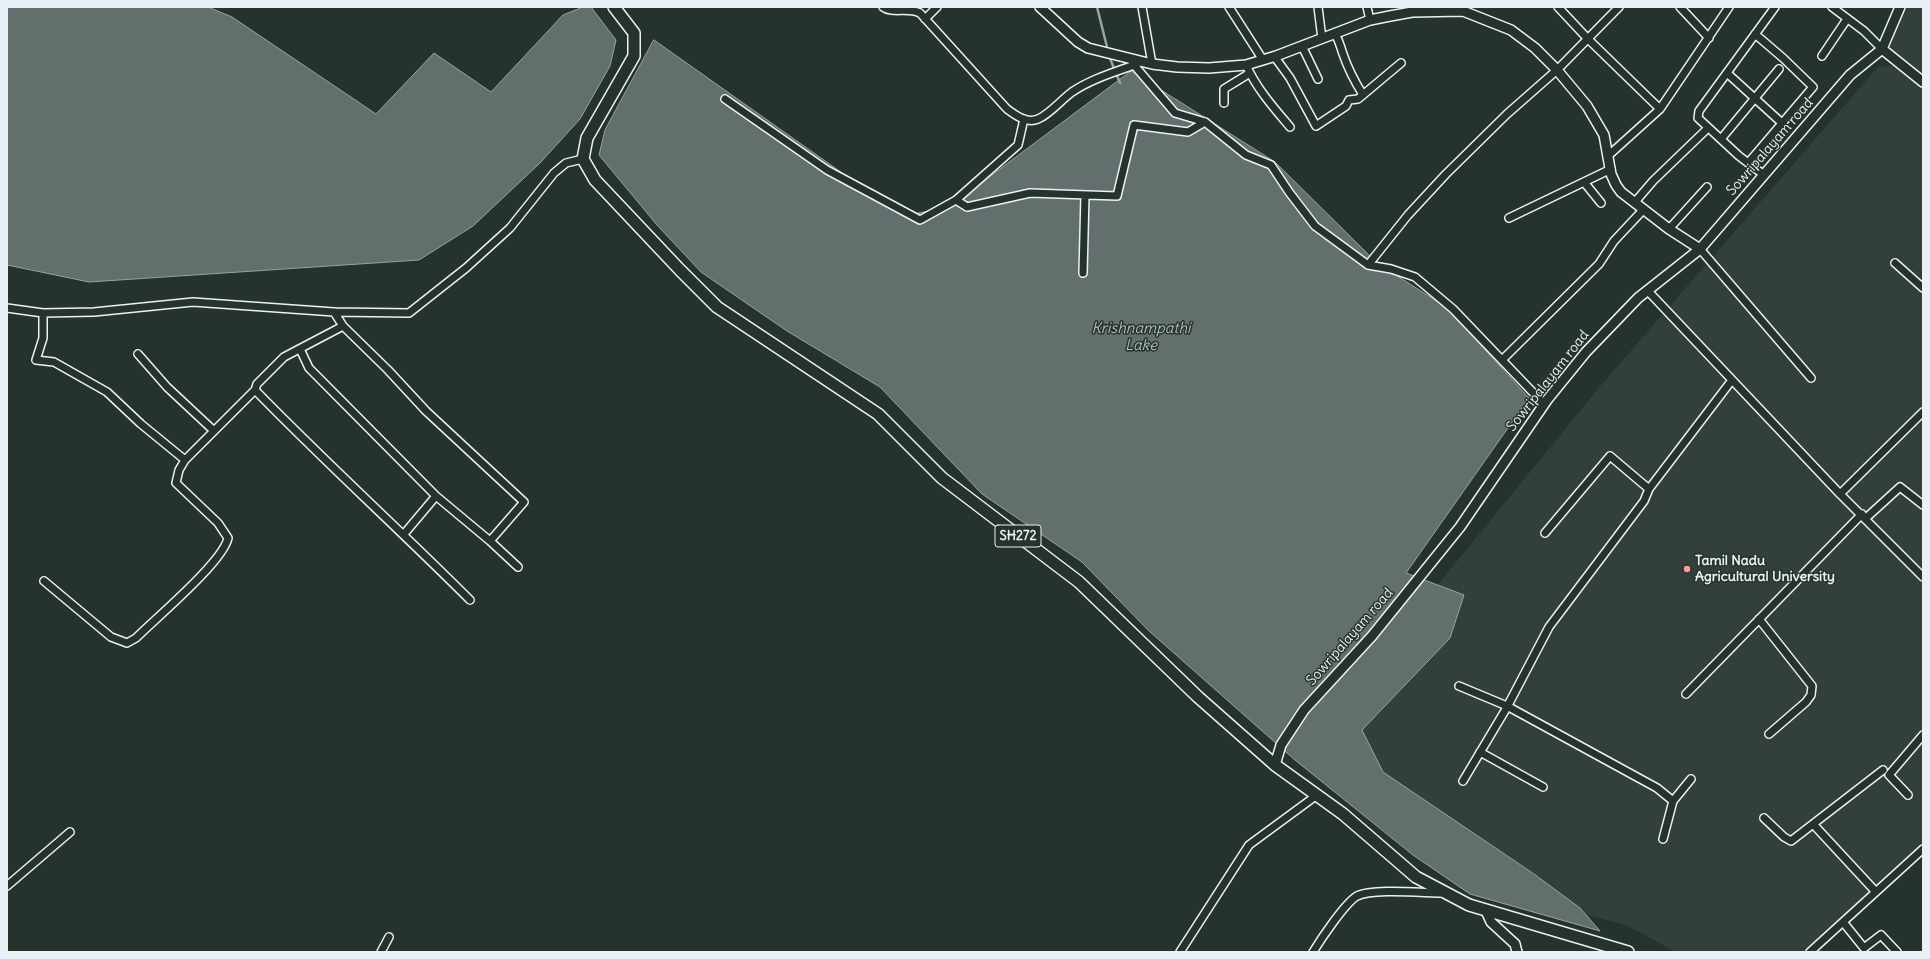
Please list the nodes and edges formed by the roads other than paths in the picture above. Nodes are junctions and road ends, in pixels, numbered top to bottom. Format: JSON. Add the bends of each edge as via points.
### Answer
{"nodes":[{"id":1,"x":614,"y":7,"type":"edge"},
{"id":2,"x":883,"y":7,"type":"edge"},
{"id":3,"x":937,"y":7,"type":"edge"},
{"id":4,"x":1040,"y":7,"type":"edge"},
{"id":5,"x":1142,"y":7,"type":"edge"},
{"id":6,"x":1229,"y":7,"type":"edge"},
{"id":7,"x":1318,"y":7,"type":"edge"},
{"id":8,"x":1367,"y":7,"type":"edge"},
{"id":9,"x":1558,"y":7,"type":"edge"},
{"id":10,"x":1619,"y":7,"type":"edge"},
{"id":11,"x":1680,"y":7,"type":"edge"},
{"id":12,"x":1729,"y":7,"type":"edge"},
{"id":13,"x":1775,"y":7,"type":"edge"},
{"id":14,"x":1832,"y":7,"type":"edge"},
{"id":15,"x":1900,"y":7,"type":"edge"},
{"id":16,"x":908,"y":8,"type":"edge"},
{"id":17,"x":1412,"y":9,"type":"edge"},
{"id":18,"x":1466,"y":9,"type":"edge"},
{"id":19,"x":925,"y":19,"type":"junction"},
{"id":20,"x":1847,"y":19,"type":"junction"},
{"id":21,"x":1370,"y":20,"type":"junction"},
{"id":22,"x":1335,"y":34,"type":"junction"},
{"id":23,"x":1755,"y":34,"type":"junction"},
{"id":24,"x":1587,"y":38,"type":"junction"},
{"id":25,"x":1709,"y":38,"type":"junction"},
{"id":26,"x":1322,"y":39,"type":"junction"},
{"id":27,"x":1302,"y":46,"type":"junction"},
{"id":28,"x":1882,"y":49,"type":"junction"},
{"id":29,"x":1274,"y":56,"type":"junction"},
{"id":30,"x":1822,"y":56,"type":"dead end"},
{"id":31,"x":1263,"y":60,"type":"junction"},
{"id":32,"x":1401,"y":63,"type":"dead end"},
{"id":33,"x":1152,"y":64,"type":"junction"},
{"id":34,"x":1134,"y":65,"type":"junction"},
{"id":35,"x":1248,"y":69,"type":"junction"},
{"id":36,"x":1557,"y":70,"type":"junction"},
{"id":37,"x":1779,"y":70,"type":"dead end"},
{"id":38,"x":1727,"y":73,"type":"junction"},
{"id":39,"x":1318,"y":79,"type":"dead end"},
{"id":40,"x":1923,"y":82,"type":"edge"},
{"id":41,"x":1363,"y":95,"type":"junction"},
{"id":42,"x":1756,"y":98,"type":"junction"},
{"id":43,"x":725,"y":99,"type":"dead end"},
{"id":44,"x":1224,"y":103,"type":"dead end"},
{"id":45,"x":1660,"y":109,"type":"junction"},
{"id":46,"x":1024,"y":119,"type":"junction"},
{"id":47,"x":1206,"y":122,"type":"junction"},
{"id":48,"x":1783,"y":124,"type":"junction"},
{"id":49,"x":1290,"y":127,"type":"dead end"},
{"id":50,"x":1708,"y":128,"type":"junction"},
{"id":51,"x":1721,"y":139,"type":"junction"},
{"id":52,"x":1609,"y":155,"type":"junction"},
{"id":53,"x":583,"y":159,"type":"junction"},
{"id":54,"x":1749,"y":162,"type":"junction"},
{"id":55,"x":1611,"y":170,"type":"junction"},
{"id":56,"x":1764,"y":175,"type":"junction"},
{"id":57,"x":1584,"y":182,"type":"junction"},
{"id":58,"x":1707,"y":187,"type":"dead end"},
{"id":59,"x":1085,"y":195,"type":"junction"},
{"id":60,"x":956,"y":200,"type":"junction"},
{"id":61,"x":1635,"y":202,"type":"junction"},
{"id":62,"x":1601,"y":203,"type":"dead end"},
{"id":63,"x":1644,"y":209,"type":"junction"},
{"id":64,"x":1509,"y":218,"type":"dead end"},
{"id":65,"x":1669,"y":229,"type":"junction"},
{"id":66,"x":1700,"y":248,"type":"junction"},
{"id":67,"x":1895,"y":263,"type":"dead end"},
{"id":68,"x":1368,"y":265,"type":"junction"},
{"id":69,"x":1083,"y":272,"type":"dead end"},
{"id":70,"x":1923,"y":288,"type":"edge"},
{"id":71,"x":1647,"y":290,"type":"junction"},
{"id":72,"x":7,"y":308,"type":"edge"},
{"id":73,"x":334,"y":312,"type":"junction"},
{"id":74,"x":43,"y":313,"type":"junction"},
{"id":75,"x":342,"y":326,"type":"junction"},
{"id":76,"x":300,"y":349,"type":"junction"},
{"id":77,"x":138,"y":354,"type":"dead end"},
{"id":78,"x":1502,"y":360,"type":"junction"},
{"id":79,"x":1811,"y":378,"type":"dead end"},
{"id":80,"x":1732,"y":380,"type":"junction"},
{"id":81,"x":255,"y":390,"type":"junction"},
{"id":82,"x":1544,"y":404,"type":"junction"},
{"id":83,"x":1923,"y":412,"type":"edge"},
{"id":84,"x":214,"y":430,"type":"junction"},
{"id":85,"x":185,"y":460,"type":"junction"},
{"id":86,"x":1649,"y":489,"type":"junction"},
{"id":87,"x":1840,"y":494,"type":"junction"},
{"id":88,"x":436,"y":496,"type":"junction"},
{"id":89,"x":1923,"y":505,"type":"edge"},
{"id":90,"x":1864,"y":516,"type":"junction"},
{"id":91,"x":1545,"y":533,"type":"dead end"},
{"id":92,"x":404,"y":534,"type":"junction"},
{"id":93,"x":490,"y":541,"type":"junction"},
{"id":94,"x":518,"y":567,"type":"dead end"},
{"id":95,"x":1923,"y":577,"type":"edge"},
{"id":96,"x":44,"y":581,"type":"dead end"},
{"id":97,"x":470,"y":600,"type":"dead end"},
{"id":98,"x":1759,"y":619,"type":"junction"},
{"id":99,"x":1460,"y":686,"type":"dead end"},
{"id":100,"x":1686,"y":694,"type":"dead end"},
{"id":101,"x":1507,"y":706,"type":"junction"},
{"id":102,"x":1769,"y":734,"type":"dead end"},
{"id":103,"x":1923,"y":735,"type":"edge"},
{"id":104,"x":1480,"y":752,"type":"junction"},
{"id":105,"x":1274,"y":765,"type":"junction"},
{"id":106,"x":1883,"y":770,"type":"dead end"},
{"id":107,"x":1691,"y":779,"type":"dead end"},
{"id":108,"x":1463,"y":781,"type":"dead end"},
{"id":109,"x":1543,"y":787,"type":"dead end"},
{"id":110,"x":1317,"y":795,"type":"junction"},
{"id":111,"x":1908,"y":795,"type":"dead end"},
{"id":112,"x":1673,"y":801,"type":"junction"},
{"id":113,"x":1764,"y":818,"type":"dead end"},
{"id":114,"x":1812,"y":824,"type":"junction"},
{"id":115,"x":70,"y":832,"type":"dead end"},
{"id":116,"x":1663,"y":839,"type":"dead end"},
{"id":117,"x":1923,"y":849,"type":"edge"},
{"id":118,"x":7,"y":886,"type":"edge"},
{"id":119,"x":1876,"y":892,"type":"junction"},
{"id":120,"x":1444,"y":893,"type":"junction"},
{"id":121,"x":1486,"y":911,"type":"junction"},
{"id":122,"x":1843,"y":922,"type":"junction"},
{"id":123,"x":389,"y":937,"type":"dead end"},
{"id":124,"x":1863,"y":950,"type":"edge"},
{"id":125,"x":381,"y":952,"type":"edge"},
{"id":126,"x":1180,"y":952,"type":"edge"},
{"id":127,"x":1313,"y":952,"type":"edge"},
{"id":128,"x":1517,"y":952,"type":"edge"},
{"id":129,"x":1628,"y":952,"type":"edge"},
{"id":130,"x":1810,"y":952,"type":"edge"},
{"id":131,"x":1897,"y":952,"type":"edge"}],
"edges":[{"from":1,"to":53,"type":"main road","via":[[634,33],[634,56],[587,138]]},
{"from":2,"to":16,"type":"street"},
{"from":3,"to":19,"type":"street"},
{"from":4,"to":34,"type":"street","via":[[1078,42],[1088,48],[1123,58]]},
{"from":5,"to":33,"type":"street"},
{"from":6,"to":31,"type":"street"},
{"from":7,"to":26,"type":"street"},
{"from":8,"to":21,"type":"street"},
{"from":9,"to":24,"type":"street"},
{"from":10,"to":24,"type":"street"},
{"from":11,"to":25,"type":"street"},
{"from":12,"to":25,"type":"street"},
{"from":13,"to":23,"type":"street"},
{"from":14,"to":20,"type":"street"},
{"from":15,"to":28,"type":"street","name":"Sowripalayam road"},
{"from":16,"to":19,"type":"street","via":[[920,13]]},
{"from":17,"to":18,"type":"street"},
{"from":17,"to":21,"type":"street"},
{"from":18,"to":36,"type":"street","via":[[1511,30],[1535,48]]},
{"from":19,"to":46,"type":"street","via":[[1007,109],[1020,119]]},
{"from":20,"to":28,"type":"street"},
{"from":20,"to":30,"type":"street"},
{"from":21,"to":22,"type":"street"},
{"from":22,"to":26,"type":"street"},
{"from":22,"to":41,"type":"street"},
{"from":23,"to":38,"type":"street"},
{"from":23,"to":48,"type":"street","via":[[1813,87]]},
{"from":24,"to":36,"type":"street"},
{"from":24,"to":45,"type":"street"},
{"from":25,"to":45,"type":"street"},
{"from":26,"to":27,"type":"street"},
{"from":27,"to":29,"type":"street"},
{"from":27,"to":39,"type":"street"},
{"from":28,"to":40,"type":"street"},
{"from":28,"to":56,"type":"street","name":"Sowripalayam road","via":[[1850,75]]},
{"from":29,"to":31,"type":"street"},
{"from":29,"to":41,"type":"street","via":[[1290,78],[1316,126],[1346,106],[1349,100],[1358,99]]},
{"from":31,"to":35,"type":"street"},
{"from":32,"to":41,"type":"street"},
{"from":33,"to":34,"type":"street"},
{"from":33,"to":35,"type":"street"},
{"from":34,"to":46,"type":"street","via":[[1072,92],[1038,119]]},
{"from":34,"to":47,"type":"street","via":[[1175,113]]},
{"from":35,"to":44,"type":"street","via":[[1224,89]]},
{"from":35,"to":49,"type":"street","via":[[1264,97]]},
{"from":36,"to":52,"type":"street","via":[[1587,106],[1604,135]]},
{"from":36,"to":68,"type":"street","via":[[1507,114],[1446,174],[1408,215]]},
{"from":37,"to":42,"type":"street"},
{"from":38,"to":42,"type":"street"},
{"from":38,"to":50,"type":"street","via":[[1699,111],[1698,118]]},
{"from":42,"to":48,"type":"street"},
{"from":42,"to":51,"type":"street"},
{"from":43,"to":60,"type":"street","via":[[827,170],[920,220]]},
{"from":45,"to":52,"type":"street"},
{"from":46,"to":60,"type":"street","via":[[1018,145]]},
{"from":47,"to":59,"type":"street","via":[[1188,132],[1134,126],[1117,196]]},
{"from":47,"to":68,"type":"street","via":[[1246,155],[1271,165],[1315,226]]},
{"from":48,"to":54,"type":"street"},
{"from":50,"to":51,"type":"street"},
{"from":50,"to":61,"type":"street"},
{"from":51,"to":54,"type":"street"},
{"from":52,"to":55,"type":"street"},
{"from":53,"to":73,"type":"street","via":[[566,163],[554,173],[510,228],[466,268],[409,313]]},
{"from":53,"to":105,"type":"main road","number":"SH272","via":[[595,180],[717,307],[878,414],[942,478],[1079,582]]},
{"from":54,"to":56,"type":"street"},
{"from":55,"to":57,"type":"street"},
{"from":55,"to":61,"type":"street","via":[[1621,192]]},
{"from":56,"to":66,"type":"street","name":"Sowripalayam road"},
{"from":57,"to":62,"type":"street"},
{"from":57,"to":64,"type":"street"},
{"from":58,"to":65,"type":"street"},
{"from":59,"to":60,"type":"street","via":[[1030,193],[967,207]]},
{"from":59,"to":69,"type":"street"},
{"from":61,"to":63,"type":"street"},
{"from":63,"to":65,"type":"street"},
{"from":63,"to":78,"type":"street","via":[[1614,242],[1599,264]]},
{"from":65,"to":66,"type":"street"},
{"from":66,"to":71,"type":"street","name":"Sowripalayam road"},
{"from":66,"to":79,"type":"street"},
{"from":67,"to":70,"type":"street"},
{"from":68,"to":78,"type":"street","via":[[1415,277],[1453,309]]},
{"from":71,"to":80,"type":"street"},
{"from":71,"to":82,"type":"street","name":"Sowripalayam road","via":[[1586,352]]},
{"from":72,"to":74,"type":"street"},
{"from":73,"to":74,"type":"street","via":[[193,302],[94,312]]},
{"from":73,"to":75,"type":"street"},
{"from":74,"to":85,"type":"street","via":[[43,338],[36,360],[54,362],[107,392]]},
{"from":75,"to":76,"type":"street"},
{"from":75,"to":93,"type":"street","via":[[426,411],[524,502]]},
{"from":76,"to":81,"type":"street","via":[[284,357],[257,384]]},
{"from":76,"to":88,"type":"street","via":[[309,368]]},
{"from":77,"to":84,"type":"street","via":[[167,387]]},
{"from":78,"to":82,"type":"street"},
{"from":80,"to":86,"type":"street"},
{"from":80,"to":87,"type":"street"},
{"from":81,"to":84,"type":"street"},
{"from":81,"to":92,"type":"street"},
{"from":82,"to":105,"type":"street","name":"Sowripalayam road","via":[[1460,527],[1372,636],[1304,710],[1281,745]]},
{"from":83,"to":87,"type":"street"},
{"from":84,"to":85,"type":"street"},
{"from":85,"to":96,"type":"street","via":[[176,483],[218,522],[228,538],[227,543],[211,566],[136,638],[127,643],[111,637]]},
{"from":86,"to":91,"type":"street","via":[[1610,456]]},
{"from":86,"to":101,"type":"street","via":[[1644,501],[1549,627]]},
{"from":87,"to":90,"type":"street"},
{"from":88,"to":92,"type":"street"},
{"from":88,"to":93,"type":"street"},
{"from":89,"to":90,"type":"street","via":[[1900,486]]},
{"from":90,"to":95,"type":"street"},
{"from":90,"to":98,"type":"street"},
{"from":92,"to":97,"type":"street"},
{"from":93,"to":94,"type":"street"},
{"from":98,"to":100,"type":"street"},
{"from":98,"to":102,"type":"street","via":[[1812,686],[1811,695],[1806,702]]},
{"from":99,"to":101,"type":"street"},
{"from":101,"to":104,"type":"street"},
{"from":101,"to":112,"type":"street","via":[[1657,788]]},
{"from":103,"to":111,"type":"street","via":[[1889,775]]},
{"from":104,"to":108,"type":"street"},
{"from":104,"to":109,"type":"street"},
{"from":105,"to":110,"type":"main road","number":"SH272"},
{"from":106,"to":114,"type":"street"},
{"from":107,"to":112,"type":"street"},
{"from":110,"to":120,"type":"main road","number":"SH272","via":[[1416,877]]},
{"from":110,"to":126,"type":"street","via":[[1249,845]]},
{"from":112,"to":116,"type":"street"},
{"from":113,"to":114,"type":"street","via":[[1791,841]]},
{"from":114,"to":119,"type":"street"},
{"from":115,"to":118,"type":"street"},
{"from":117,"to":119,"type":"street"},
{"from":119,"to":122,"type":"street"},
{"from":120,"to":121,"type":"main road","number":"SH272"},
{"from":120,"to":127,"type":"street","via":[[1372,893],[1357,896],[1345,908]]},
{"from":121,"to":128,"type":"street","via":[[1491,922],[1515,944]]},
{"from":121,"to":129,"type":"main road","number":"SH272"},
{"from":122,"to":124,"type":"street"},
{"from":122,"to":130,"type":"street"},
{"from":123,"to":125,"type":"street"},
{"from":124,"to":131,"type":"street","via":[[1881,935]]}]}
